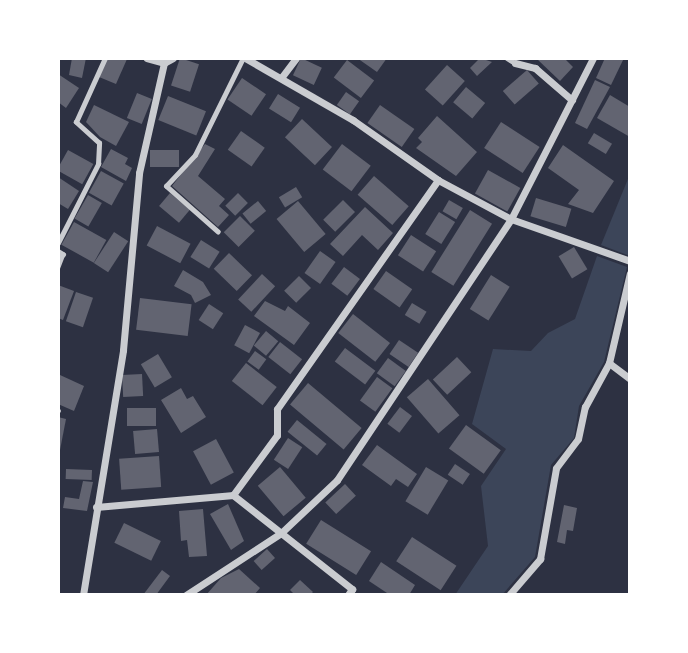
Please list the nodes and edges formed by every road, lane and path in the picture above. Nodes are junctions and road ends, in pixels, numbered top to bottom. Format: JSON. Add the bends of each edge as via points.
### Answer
{"nodes":[{"id":1,"x":105,"y":58,"type":"edge"},
{"id":2,"x":147,"y":58,"type":"edge"},
{"id":3,"x":173,"y":58,"type":"edge"},
{"id":4,"x":244,"y":58,"type":"edge"},
{"id":5,"x":296,"y":58,"type":"edge"},
{"id":6,"x":593,"y":58,"type":"edge"},
{"id":7,"x":511,"y":60,"type":"edge"},
{"id":8,"x":164,"y":63,"type":"junction"},
{"id":9,"x":281,"y":79,"type":"junction"},
{"id":10,"x":572,"y":100,"type":"junction"},
{"id":11,"x":438,"y":180,"type":"junction"},
{"id":12,"x":511,"y":219,"type":"junction"},
{"id":13,"x":219,"y":232,"type":"dead end"},
{"id":14,"x":58,"y":243,"type":"edge"},
{"id":15,"x":58,"y":251,"type":"edge"},
{"id":16,"x":630,"y":261,"type":"edge"},
{"id":17,"x":58,"y":267,"type":"edge"},
{"id":18,"x":630,"y":273,"type":"edge"},
{"id":19,"x":608,"y":363,"type":"junction"},
{"id":20,"x":630,"y":379,"type":"edge"},
{"id":21,"x":233,"y":495,"type":"junction"},
{"id":22,"x":96,"y":507,"type":"junction"},
{"id":23,"x":281,"y":533,"type":"junction"},
{"id":24,"x":83,"y":595,"type":"edge"},
{"id":25,"x":186,"y":595,"type":"edge"},
{"id":26,"x":348,"y":595,"type":"edge"},
{"id":27,"x":509,"y":595,"type":"edge"}],
"edges":[{"from":1,"to":14,"type":"lane","via":[[76,122],[99,143],[98,164]]},
{"from":2,"to":8,"type":"street"},
{"from":3,"to":8,"type":"street"},
{"from":4,"to":9,"type":"street"},
{"from":4,"to":13,"type":"lane","via":[[195,155],[166,186]]},
{"from":5,"to":9,"type":"street"},
{"from":6,"to":10,"type":"street"},
{"from":7,"to":10,"type":"street","via":[[535,68]]},
{"from":8,"to":22,"type":"street","via":[[139,173],[123,349]]},
{"from":9,"to":11,"type":"street","via":[[353,120]]},
{"from":10,"to":12,"type":"street"},
{"from":11,"to":12,"type":"street"},
{"from":11,"to":21,"type":"street","via":[[277,409],[277,435]]},
{"from":12,"to":16,"type":"street"},
{"from":12,"to":23,"type":"street","via":[[337,480]]},
{"from":15,"to":17,"type":"lane","via":[[63,254]]},
{"from":18,"to":19,"type":"street"},
{"from":19,"to":20,"type":"street"},
{"from":19,"to":27,"type":"street","via":[[585,407],[578,439],[556,468],[540,559]]},
{"from":21,"to":22,"type":"street"},
{"from":21,"to":23,"type":"street"},
{"from":22,"to":24,"type":"street"},
{"from":23,"to":25,"type":"street"},
{"from":23,"to":26,"type":"street","via":[[352,589]]}]}
